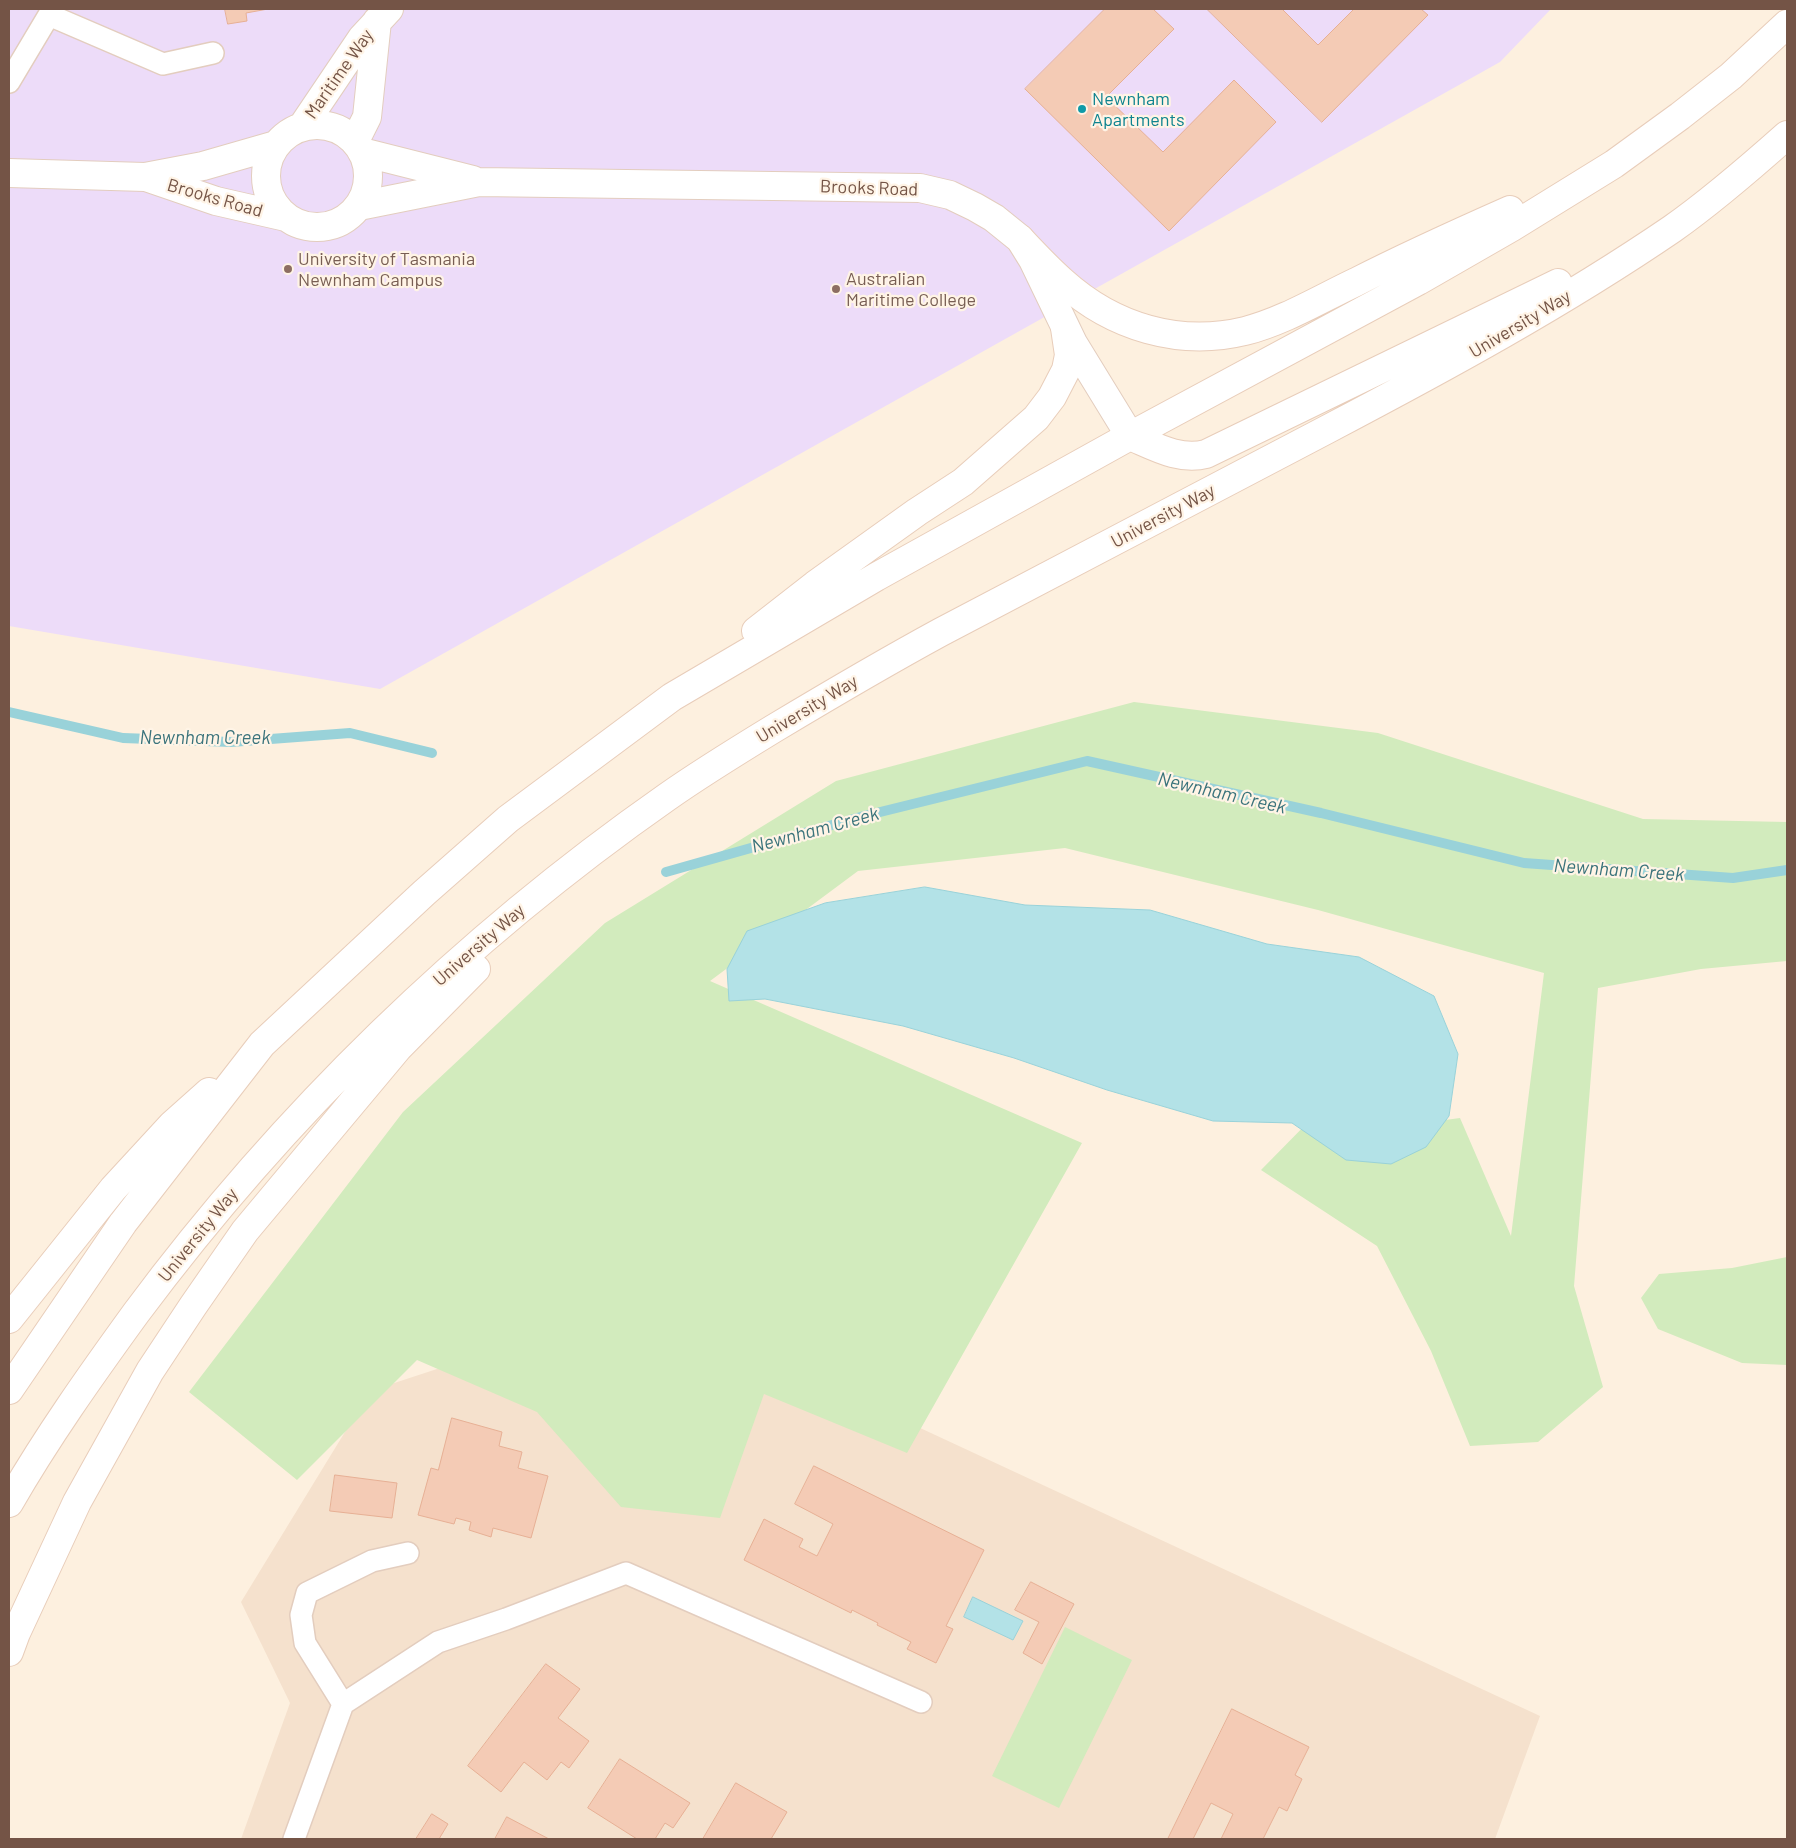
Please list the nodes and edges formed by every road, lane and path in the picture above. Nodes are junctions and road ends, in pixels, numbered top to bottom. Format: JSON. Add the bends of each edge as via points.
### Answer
{"nodes":[{"id":1,"x":45,"y":12,"type":"edge"},
{"id":2,"x":376,"y":23,"type":"edge"},
{"id":3,"x":1787,"y":24,"type":"edge"},
{"id":4,"x":212,"y":53,"type":"dead end"},
{"id":5,"x":9,"y":82,"type":"edge"},
{"id":6,"x":302,"y":127,"type":"junction"},
{"id":7,"x":1787,"y":135,"type":"edge"},
{"id":8,"x":276,"y":145,"type":"junction"},
{"id":9,"x":358,"y":146,"type":"junction"},
{"id":10,"x":1614,"y":164,"type":"junction"},
{"id":11,"x":9,"y":173,"type":"edge"},
{"id":12,"x":145,"y":177,"type":"junction"},
{"id":13,"x":479,"y":182,"type":"junction"},
{"id":14,"x":359,"y":206,"type":"junction"},
{"id":15,"x":286,"y":217,"type":"junction"},
{"id":16,"x":1676,"y":226,"type":"junction"},
{"id":17,"x":1020,"y":239,"type":"junction"},
{"id":18,"x":1065,"y":328,"type":"junction"},
{"id":19,"x":1130,"y":436,"type":"junction"},
{"id":20,"x":672,"y":697,"type":"junction"},
{"id":21,"x":585,"y":857,"type":"junction"},
{"id":22,"x":262,"y":1044,"type":"junction"},
{"id":23,"x":9,"y":1319,"type":"edge"},
{"id":24,"x":9,"y":1390,"type":"edge"},
{"id":25,"x":9,"y":1503,"type":"edge"},
{"id":26,"x":408,"y":1553,"type":"dead end"},
{"id":27,"x":9,"y":1652,"type":"edge"},
{"id":28,"x":921,"y":1702,"type":"dead end"},
{"id":29,"x":343,"y":1704,"type":"junction"},
{"id":30,"x":294,"y":1839,"type":"edge"}],
"edges":[{"from":1,"to":4,"type":"lane","via":[[163,64]]},
{"from":1,"to":5,"type":"lane"},
{"from":2,"to":6,"type":"main road","name":"Maritime Way"},
{"from":2,"to":9,"type":"main road","name":"Maritime Way","via":[[367,117]]},
{"from":3,"to":10,"type":"main road","via":[[1731,76]]},
{"from":6,"to":8,"type":"main road"},
{"from":6,"to":9,"type":"main road","via":[[334,128],[345,133]]},
{"from":7,"to":16,"type":"main road","name":"University Way"},
{"from":8,"to":12,"type":"main road","name":"Brooks Road","via":[[203,166]]},
{"from":8,"to":15,"type":"main road","via":[[266,175],[268,191]]},
{"from":9,"to":13,"type":"main road","name":"Brooks Road"},
{"from":9,"to":14,"type":"main road","via":[[367,163],[369,176]]},
{"from":10,"to":17,"type":"main road","via":[[1408,256],[1284,316],[1246,331],[1225,334],[1188,337],[1123,322],[1064,284]]},
{"from":10,"to":19,"type":"main road","via":[[1418,281]]},
{"from":11,"to":12,"type":"main road","name":"Brooks Road"},
{"from":12,"to":15,"type":"main road","name":"Brooks Road","via":[[216,201]]},
{"from":13,"to":14,"type":"main road","name":"Brooks Road"},
{"from":13,"to":17,"type":"main road","name":"Brooks Road","via":[[920,188],[950,195],[975,207]]},
{"from":14,"to":15,"type":"main road","via":[[347,218],[316,228],[300,225]]},
{"from":16,"to":19,"type":"main road","via":[[1206,454],[1178,455]]},
{"from":16,"to":21,"type":"main road","name":"University Way","via":[[1561,300],[1449,366],[846,684],[670,794]]},
{"from":17,"to":18,"type":"main road","name":"Brooks Road"},
{"from":18,"to":19,"type":"main road","name":"Brooks Road"},
{"from":18,"to":20,"type":"main road","via":[[1070,355],[1066,370],[1052,398],[1036,418],[963,482],[814,585]]},
{"from":19,"to":20,"type":"main road","via":[[876,577]]},
{"from":20,"to":22,"type":"main road","via":[[508,819]]},
{"from":21,"to":25,"type":"main road","name":"University Way","via":[[478,942],[399,1016],[276,1143],[202,1227],[91,1374]]},
{"from":21,"to":27,"type":"main road","via":[[398,1048],[245,1231],[150,1370],[78,1502]]},
{"from":22,"to":23,"type":"main road","via":[[172,1125],[113,1188]]},
{"from":22,"to":24,"type":"main road","via":[[123,1223]]},
{"from":26,"to":29,"type":"lane","via":[[372,1561],[307,1593],[301,1615],[305,1643]]},
{"from":28,"to":29,"type":"lane","via":[[626,1573],[438,1642]]},
{"from":29,"to":30,"type":"lane"}]}
